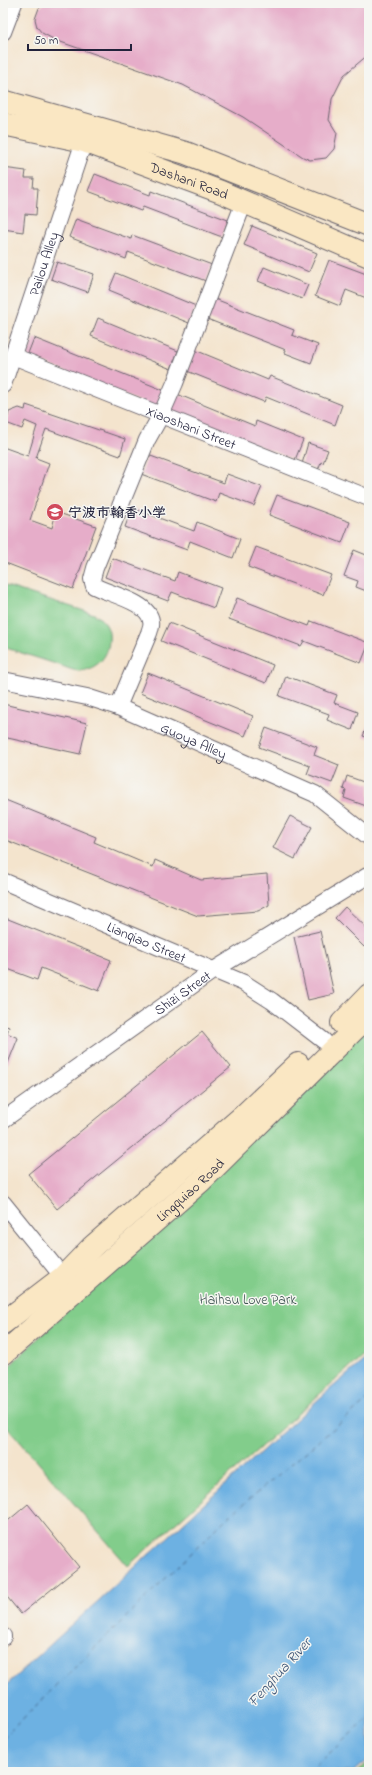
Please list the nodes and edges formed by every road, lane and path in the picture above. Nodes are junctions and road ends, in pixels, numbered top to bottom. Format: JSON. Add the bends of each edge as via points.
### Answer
{"nodes":[{"id":1,"x":14,"y":3,"type":"edge"},
{"id":2,"x":3,"y":32,"type":"edge"},
{"id":3,"x":3,"y":101,"type":"edge"},
{"id":4,"x":3,"y":124,"type":"edge"},
{"id":5,"x":84,"y":141,"type":"junction"},
{"id":6,"x":244,"y":202,"type":"junction"},
{"id":7,"x":369,"y":225,"type":"edge"},
{"id":8,"x":369,"y":256,"type":"edge"},
{"id":9,"x":12,"y":356,"type":"junction"},
{"id":10,"x":3,"y":385,"type":"edge"},
{"id":11,"x":161,"y":415,"type":"junction"},
{"id":12,"x":369,"y":498,"type":"edge"},
{"id":13,"x":3,"y":680,"type":"edge"},
{"id":14,"x":118,"y":706,"type":"junction"},
{"id":15,"x":369,"y":837,"type":"edge"},
{"id":16,"x":369,"y":875,"type":"edge"},
{"id":17,"x":3,"y":881,"type":"edge"},
{"id":18,"x":214,"y":970,"type":"junction"},
{"id":19,"x":369,"y":995,"type":"edge"},
{"id":20,"x":369,"y":1015,"type":"edge"},
{"id":21,"x":324,"y":1041,"type":"junction"},
{"id":22,"x":3,"y":1120,"type":"edge"},
{"id":23,"x":3,"y":1203,"type":"edge"},
{"id":24,"x":63,"y":1277,"type":"junction"},
{"id":25,"x":3,"y":1323,"type":"edge"},
{"id":26,"x":3,"y":1354,"type":"edge"}],
"edges":[{"from":1,"to":2,"type":"street"},
{"from":3,"to":7,"type":"main road","name":"Dashani Road","via":[[186,153]]},
{"from":4,"to":5,"type":"main road","name":"Dashani Road"},
{"from":5,"to":6,"type":"main road","name":"Dashani Road"},
{"from":5,"to":9,"type":"street","name":"Pailou Alley"},
{"from":6,"to":8,"type":"main road","name":"Dashani Road"},
{"from":6,"to":11,"type":"street"},
{"from":9,"to":10,"type":"street","name":"Pailou Alley"},
{"from":9,"to":11,"type":"street","name":"Xiaoshani Street"},
{"from":11,"to":12,"type":"street","name":"Xiaoshani Street"},
{"from":11,"to":14,"type":"street","via":[[147,440],[92,579],[94,586],[133,602],[146,611],[151,621],[149,633]]},
{"from":13,"to":14,"type":"street","name":"Guoya Alley"},
{"from":14,"to":15,"type":"street","name":"Guoya Alley","via":[[316,794]]},
{"from":16,"to":18,"type":"street","name":"Shizi Street"},
{"from":17,"to":18,"type":"street","name":"Lianqiao Street"},
{"from":18,"to":21,"type":"street","name":"Lianqiao Street","via":[[244,983],[272,1001]]},
{"from":18,"to":22,"type":"street","name":"Shizi Street"},
{"from":19,"to":21,"type":"main road","name":"Lingquiao Road"},
{"from":20,"to":26,"type":"main road","name":"Lingquiao Road","via":[[200,1181]]},
{"from":21,"to":24,"type":"main road","name":"Lingquiao Road","via":[[243,1116],[92,1247]]},
{"from":23,"to":24,"type":"street"},
{"from":24,"to":25,"type":"main road","name":"Lingquiao Road"}]}
